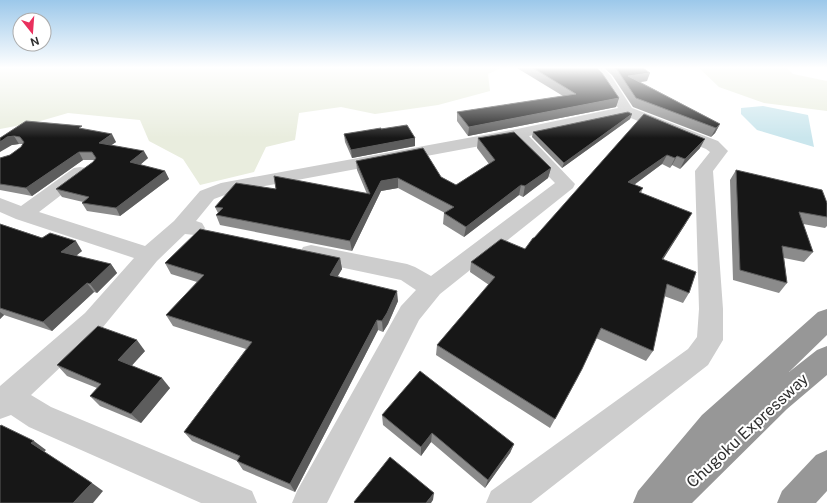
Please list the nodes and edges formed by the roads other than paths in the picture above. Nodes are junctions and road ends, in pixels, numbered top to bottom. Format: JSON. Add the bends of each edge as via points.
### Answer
{"nodes":[{"id":1,"x":615,"y":91,"type":"edge"},
{"id":2,"x":627,"y":111,"type":"junction"},
{"id":3,"x":517,"y":134,"type":"junction"},
{"id":4,"x":90,"y":165,"type":"edge"},
{"id":5,"x":0,"y":204,"type":"edge"},
{"id":6,"x":23,"y":214,"type":"junction"},
{"id":7,"x":182,"y":226,"type":"junction"},
{"id":8,"x":212,"y":232,"type":"edge"},
{"id":9,"x":290,"y":248,"type":"edge"},
{"id":10,"x":149,"y":255,"type":"junction"},
{"id":11,"x":432,"y":288,"type":"junction"},
{"id":12,"x":827,"y":319,"type":"edge"},
{"id":13,"x":827,"y":358,"type":"edge"},
{"id":14,"x":4,"y":401,"type":"edge"},
{"id":15,"x":827,"y":466,"type":"edge"},
{"id":16,"x":240,"y":503,"type":"edge"},
{"id":17,"x":309,"y":503,"type":"edge"},
{"id":18,"x":503,"y":503,"type":"edge"},
{"id":19,"x":650,"y":503,"type":"edge"},
{"id":20,"x":668,"y":503,"type":"edge"},
{"id":21,"x":794,"y":503,"type":"edge"}],
"edges":[{"from":1,"to":2,"type":"street"},
{"from":2,"to":3,"type":"street"},
{"from":2,"to":18,"type":"street","via":[[712,145],[718,151],[704,171],[711,309],[710,340],[698,357]]},
{"from":3,"to":7,"type":"street","via":[[228,187],[207,195]]},
{"from":3,"to":11,"type":"street","via":[[566,184]]},
{"from":4,"to":6,"type":"street"},
{"from":5,"to":6,"type":"street"},
{"from":6,"to":10,"type":"street"},
{"from":7,"to":8,"type":"street"},
{"from":7,"to":10,"type":"street"},
{"from":9,"to":11,"type":"street","via":[[406,273]]},
{"from":10,"to":14,"type":"street","via":[[94,320]]},
{"from":11,"to":17,"type":"street","via":[[410,313]]},
{"from":12,"to":19,"type":"highway","via":[[713,424]]},
{"from":13,"to":20,"type":"highway","name":"Chugoku Expressway","via":[[777,399]]},
{"from":14,"to":16,"type":"street"},
{"from":15,"to":21,"type":"highway"}]}
